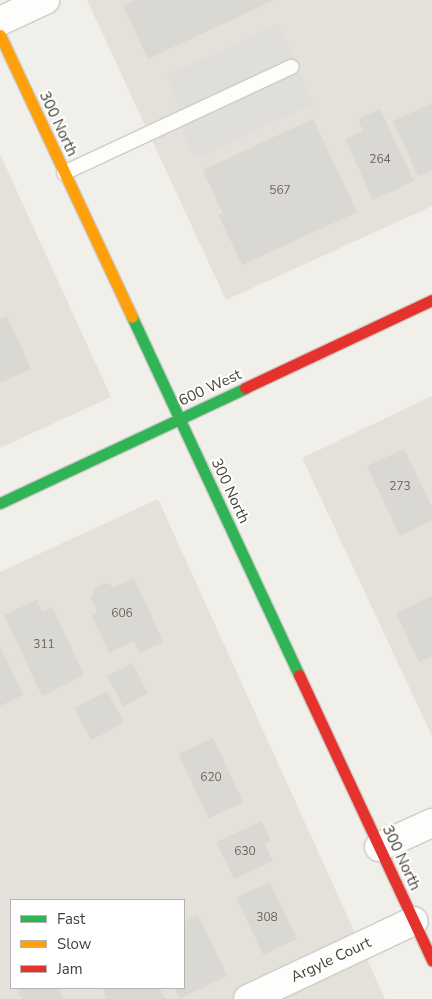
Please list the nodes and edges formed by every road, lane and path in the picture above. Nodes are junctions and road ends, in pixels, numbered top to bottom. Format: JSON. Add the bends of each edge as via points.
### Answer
{"nodes":[{"id":1,"x":46,"y":0,"type":"edge"},
{"id":2,"x":0,"y":21,"type":"edge"},
{"id":3,"x":0,"y":35,"type":"edge"},
{"id":4,"x":291,"y":67,"type":"dead end"},
{"id":5,"x":64,"y":173,"type":"junction"},
{"id":6,"x":432,"y":300,"type":"edge"},
{"id":7,"x":179,"y":419,"type":"junction"},
{"id":8,"x":0,"y":503,"type":"edge"},
{"id":9,"x":432,"y":823,"type":"edge"},
{"id":10,"x":379,"y":847,"type":"junction"},
{"id":11,"x":414,"y":921,"type":"junction"},
{"id":12,"x":432,"y":960,"type":"edge"},
{"id":13,"x":248,"y":999,"type":"edge"}],
"edges":[{"from":1,"to":2,"type":"street"},
{"from":3,"to":5,"type":"street","name":"300 North"},
{"from":4,"to":5,"type":"lane"},
{"from":5,"to":7,"type":"street","name":"300 North"},
{"from":6,"to":7,"type":"street","name":"600 West"},
{"from":7,"to":8,"type":"street","name":"600 West"},
{"from":7,"to":10,"type":"street","name":"300 North"},
{"from":9,"to":10,"type":"street"},
{"from":10,"to":11,"type":"street","name":"300 North"},
{"from":11,"to":12,"type":"street","name":"300 North"},
{"from":11,"to":13,"type":"street","name":"Argyle Court"}]}
